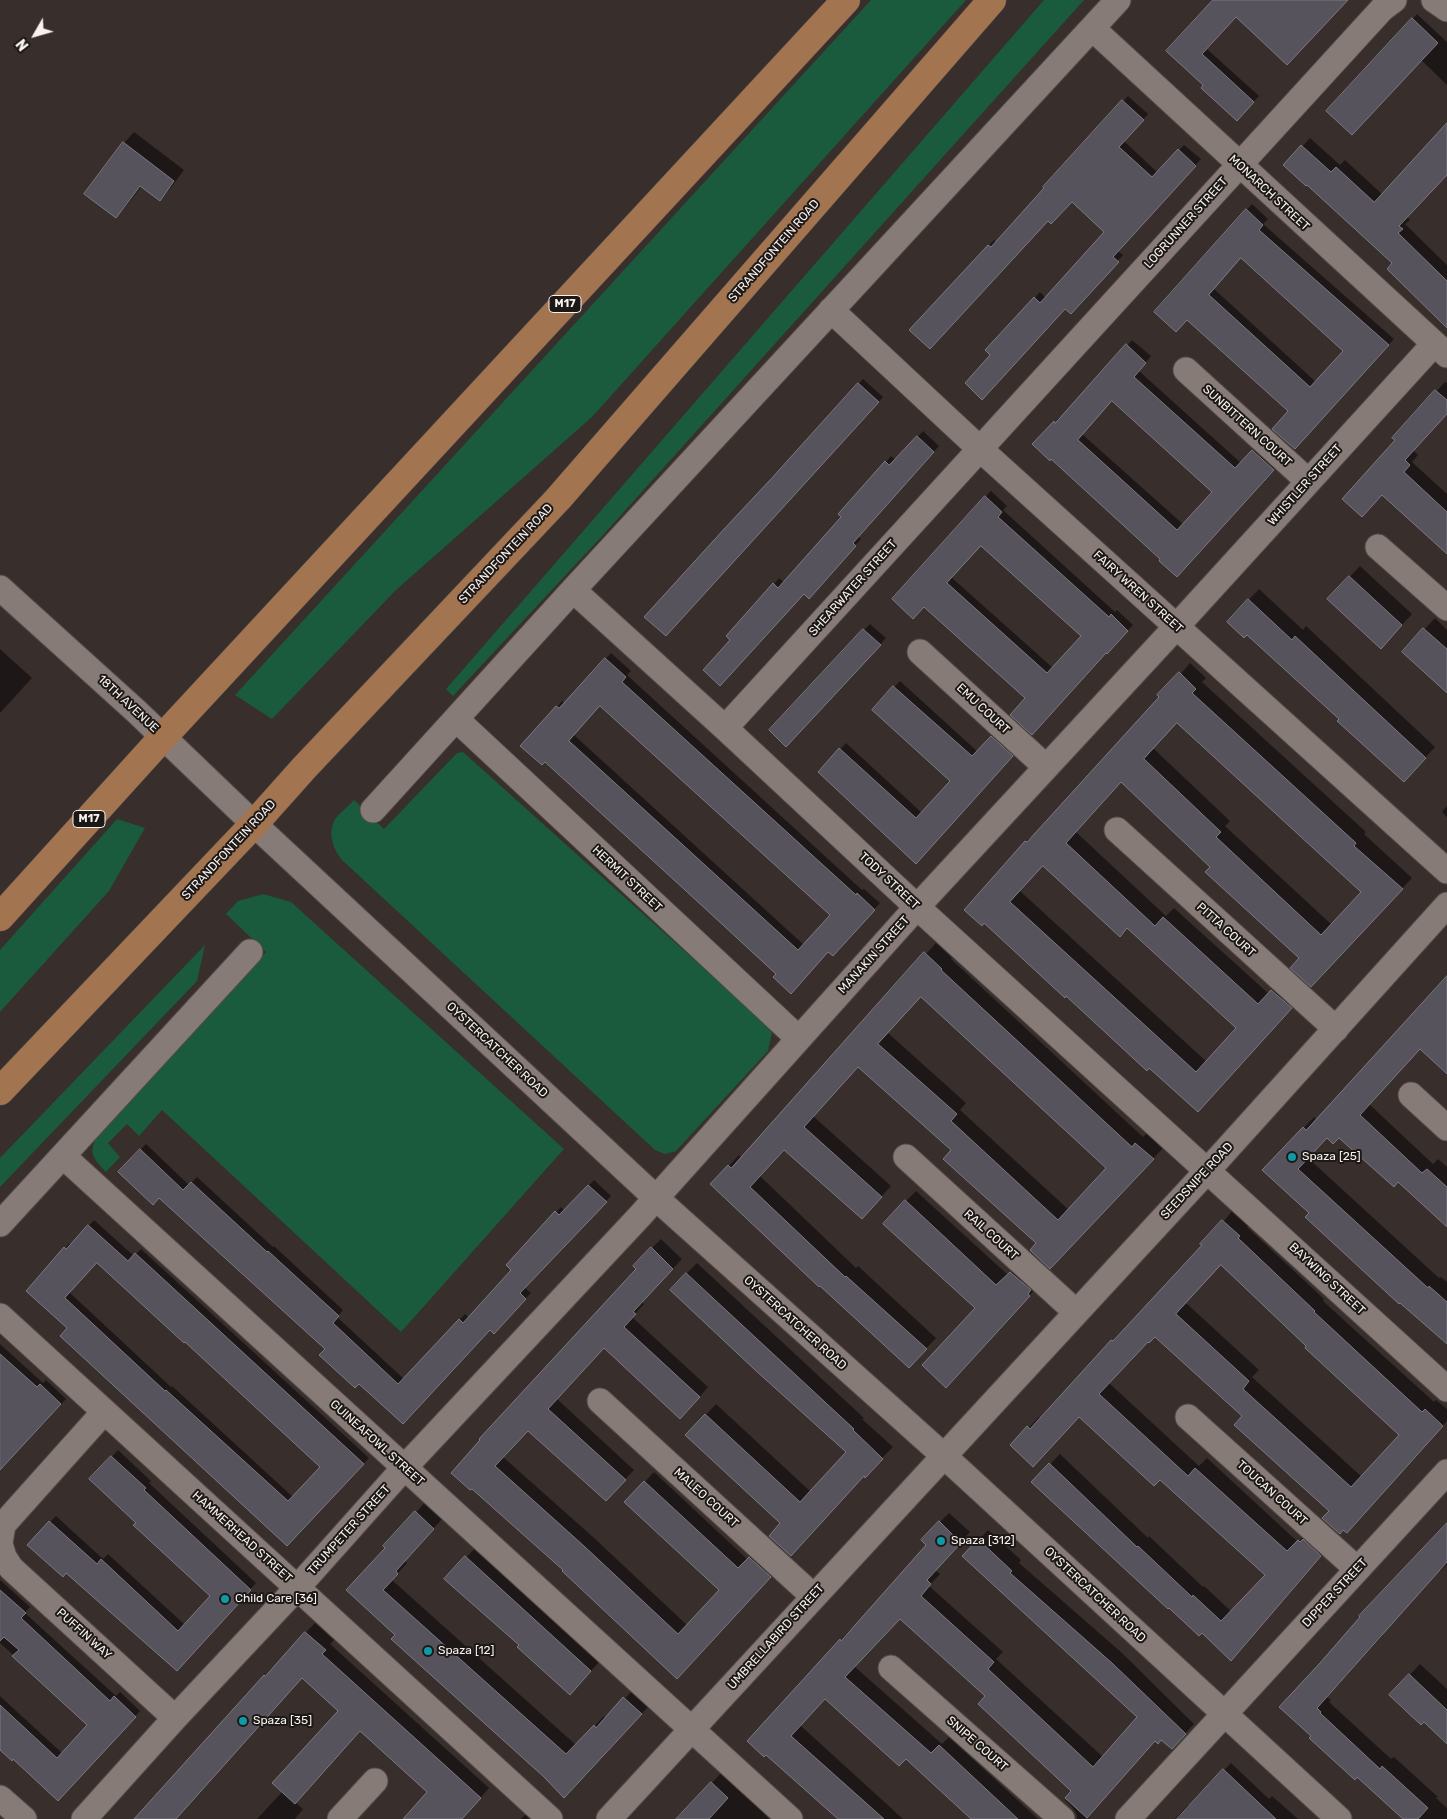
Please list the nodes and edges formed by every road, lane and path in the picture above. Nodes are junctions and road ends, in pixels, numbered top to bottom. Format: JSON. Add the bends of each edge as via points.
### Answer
{"nodes":[{"id":1,"x":846,"y":0,"type":"edge"},
{"id":2,"x":992,"y":0,"type":"edge"},
{"id":3,"x":1118,"y":0,"type":"edge"},
{"id":4,"x":1394,"y":0,"type":"edge"},
{"id":5,"x":1434,"y":0,"type":"edge"},
{"id":6,"x":1447,"y":9,"type":"edge"},
{"id":7,"x":1093,"y":29,"type":"junction"},
{"id":8,"x":1239,"y":165,"type":"junction"},
{"id":9,"x":831,"y":310,"type":"junction"},
{"id":10,"x":1441,"y":350,"type":"edge"},
{"id":11,"x":1186,"y":370,"type":"dead end"},
{"id":12,"x":980,"y":449,"type":"junction"},
{"id":13,"x":1308,"y":481,"type":"junction"},
{"id":14,"x":1378,"y":547,"type":"dead end"},
{"id":15,"x":0,"y":588,"type":"edge"},
{"id":16,"x":573,"y":590,"type":"junction"},
{"id":17,"x":1447,"y":608,"type":"edge"},
{"id":18,"x":1176,"y":627,"type":"junction"},
{"id":19,"x":920,"y":652,"type":"dead end"},
{"id":20,"x":456,"y":719,"type":"junction"},
{"id":21,"x":725,"y":728,"type":"junction"},
{"id":22,"x":163,"y":737,"type":"junction"},
{"id":23,"x":1046,"y":767,"type":"junction"},
{"id":24,"x":373,"y":810,"type":"dead end"},
{"id":25,"x":254,"y":824,"type":"junction"},
{"id":26,"x":1117,"y":830,"type":"dead end"},
{"id":27,"x":1447,"y":871,"type":"edge"},
{"id":28,"x":1447,"y":905,"type":"edge"},
{"id":29,"x":917,"y":907,"type":"junction"},
{"id":30,"x":0,"y":917,"type":"edge"},
{"id":31,"x":250,"y":952,"type":"dead end"},
{"id":32,"x":1336,"y":1029,"type":"junction"},
{"id":33,"x":798,"y":1038,"type":"junction"},
{"id":34,"x":0,"y":1091,"type":"edge"},
{"id":35,"x":1410,"y":1095,"type":"dead end"},
{"id":36,"x":1447,"y":1128,"type":"edge"},
{"id":37,"x":63,"y":1156,"type":"junction"},
{"id":38,"x":906,"y":1157,"type":"dead end"},
{"id":39,"x":1208,"y":1170,"type":"junction"},
{"id":40,"x":656,"y":1198,"type":"junction"},
{"id":41,"x":0,"y":1224,"type":"edge"},
{"id":42,"x":1076,"y":1312,"type":"junction"},
{"id":43,"x":0,"y":1316,"type":"edge"},
{"id":44,"x":1447,"y":1389,"type":"edge"},
{"id":45,"x":600,"y":1401,"type":"dead end"},
{"id":46,"x":104,"y":1412,"type":"junction"},
{"id":47,"x":1188,"y":1417,"type":"dead end"},
{"id":48,"x":944,"y":1456,"type":"junction"},
{"id":49,"x":404,"y":1468,"type":"junction"},
{"id":50,"x":1447,"y":1472,"type":"edge"},
{"id":51,"x":0,"y":1544,"type":"edge"},
{"id":52,"x":1357,"y":1569,"type":"junction"},
{"id":53,"x":297,"y":1588,"type":"junction"},
{"id":54,"x":813,"y":1596,"type":"junction"},
{"id":55,"x":892,"y":1668,"type":"dead end"},
{"id":56,"x":1225,"y":1714,"type":"junction"},
{"id":57,"x":175,"y":1718,"type":"junction"},
{"id":58,"x":692,"y":1729,"type":"junction"},
{"id":59,"x":375,"y":1781,"type":"dead end"},
{"id":60,"x":0,"y":1798,"type":"edge"},
{"id":61,"x":24,"y":1819,"type":"edge"},
{"id":62,"x":84,"y":1819,"type":"edge"},
{"id":63,"x":340,"y":1819,"type":"edge"},
{"id":64,"x":550,"y":1819,"type":"edge"},
{"id":65,"x":609,"y":1819,"type":"edge"},
{"id":66,"x":790,"y":1819,"type":"edge"},
{"id":67,"x":1062,"y":1819,"type":"edge"},
{"id":68,"x":1128,"y":1819,"type":"edge"},
{"id":69,"x":1340,"y":1819,"type":"edge"}],
"edges":[{"from":1,"to":22,"type":"main road","number":"M17"},
{"from":2,"to":25,"type":"main road","name":"STRANDFONTEIN ROAD","via":[[558,499]]},
{"from":3,"to":7,"type":"street"},
{"from":4,"to":8,"type":"street","name":"LOGRUNNER STREET","via":[[1382,9]]},
{"from":5,"to":6,"type":"street"},
{"from":7,"to":8,"type":"street","name":"MONARCH STREET"},
{"from":7,"to":9,"type":"street"},
{"from":8,"to":10,"type":"street","name":"MONARCH STREET"},
{"from":8,"to":12,"type":"street","name":"LOGRUNNER STREET"},
{"from":9,"to":12,"type":"street","name":"FAIRY WREN STREET"},
{"from":9,"to":16,"type":"street"},
{"from":10,"to":13,"type":"street","name":"WHISTLER STREET"},
{"from":11,"to":13,"type":"street","name":"SUNBITTERN COURT"},
{"from":12,"to":18,"type":"street","name":"FAIRY WREN STREET"},
{"from":12,"to":21,"type":"street","name":"SHEARWATER STREET"},
{"from":13,"to":18,"type":"street","name":"WHISTLER STREET"},
{"from":14,"to":17,"type":"street"},
{"from":15,"to":22,"type":"street","name":"18TH AVENUE"},
{"from":16,"to":20,"type":"street"},
{"from":16,"to":21,"type":"street","name":"TODY STREET"},
{"from":18,"to":23,"type":"street","name":"MANAKIN STREET"},
{"from":18,"to":27,"type":"street","name":"FAIRY WREN STREET"},
{"from":19,"to":23,"type":"street","name":"EMU COURT"},
{"from":20,"to":24,"type":"street"},
{"from":20,"to":33,"type":"street","name":"HERMIT STREET"},
{"from":21,"to":29,"type":"street","name":"TODY STREET"},
{"from":22,"to":25,"type":"street","name":"18TH AVENUE"},
{"from":22,"to":30,"type":"main road","number":"M17"},
{"from":23,"to":29,"type":"street","name":"MANAKIN STREET"},
{"from":25,"to":34,"type":"main road","name":"STRANDFONTEIN ROAD"},
{"from":25,"to":40,"type":"street","name":"OYSTERCATCHER ROAD"},
{"from":26,"to":32,"type":"street","name":"PITTA COURT"},
{"from":28,"to":32,"type":"street","name":"SEEDSNIPE ROAD"},
{"from":29,"to":33,"type":"street","name":"MANAKIN STREET"},
{"from":29,"to":39,"type":"street","name":"TODY STREET"},
{"from":31,"to":37,"type":"street"},
{"from":32,"to":39,"type":"street","name":"SEEDSNIPE ROAD"},
{"from":33,"to":40,"type":"street","name":"MANAKIN STREET"},
{"from":35,"to":36,"type":"street"},
{"from":37,"to":41,"type":"street"},
{"from":37,"to":49,"type":"street","name":"GUINEAFOWL STREET"},
{"from":38,"to":42,"type":"street","name":"RAIL COURT"},
{"from":39,"to":42,"type":"street","name":"SEEDSNIPE ROAD"},
{"from":39,"to":44,"type":"street","name":"BAYWING STREET"},
{"from":40,"to":48,"type":"street","name":"OYSTERCATCHER ROAD"},
{"from":40,"to":49,"type":"street","name":"TRUMPETER STREET"},
{"from":42,"to":48,"type":"street","name":"SEEDSNIPE ROAD"},
{"from":43,"to":46,"type":"street","name":"HAMMERHEAD STREET"},
{"from":45,"to":54,"type":"street","name":"MALEO COURT"},
{"from":46,"to":51,"type":"street","name":"PUFFIN WAY","via":[[3,1525]]},
{"from":46,"to":53,"type":"street","name":"HAMMERHEAD STREET"},
{"from":47,"to":52,"type":"street","name":"TOUCAN COURT"},
{"from":48,"to":54,"type":"street","name":"UMBRELLABIRD STREET"},
{"from":48,"to":56,"type":"street","name":"OYSTERCATCHER ROAD"},
{"from":49,"to":53,"type":"street","name":"TRUMPETER STREET"},
{"from":49,"to":58,"type":"street","name":"GUINEAFOWL STREET"},
{"from":50,"to":52,"type":"street","name":"DIPPER STREET"},
{"from":51,"to":57,"type":"street","name":"PUFFIN WAY","via":[[11,1568]]},
{"from":52,"to":56,"type":"street","name":"DIPPER STREET"},
{"from":53,"to":57,"type":"street","name":"TRUMPETER STREET"},
{"from":53,"to":64,"type":"street","name":"HAMMERHEAD STREET"},
{"from":54,"to":58,"type":"street","name":"UMBRELLABIRD STREET"},
{"from":55,"to":67,"type":"street","name":"SNIPE COURT"},
{"from":56,"to":68,"type":"street","name":"DIPPER STREET"},
{"from":56,"to":69,"type":"street","name":"OYSTERCATCHER ROAD"},
{"from":57,"to":62,"type":"street","name":"TRUMPETER STREET"},
{"from":58,"to":65,"type":"street","name":"UMBRELLABIRD STREET"},
{"from":58,"to":66,"type":"street","name":"GUINEAFOWL STREET"},
{"from":59,"to":63,"type":"street"},
{"from":60,"to":61,"type":"street"}]}
